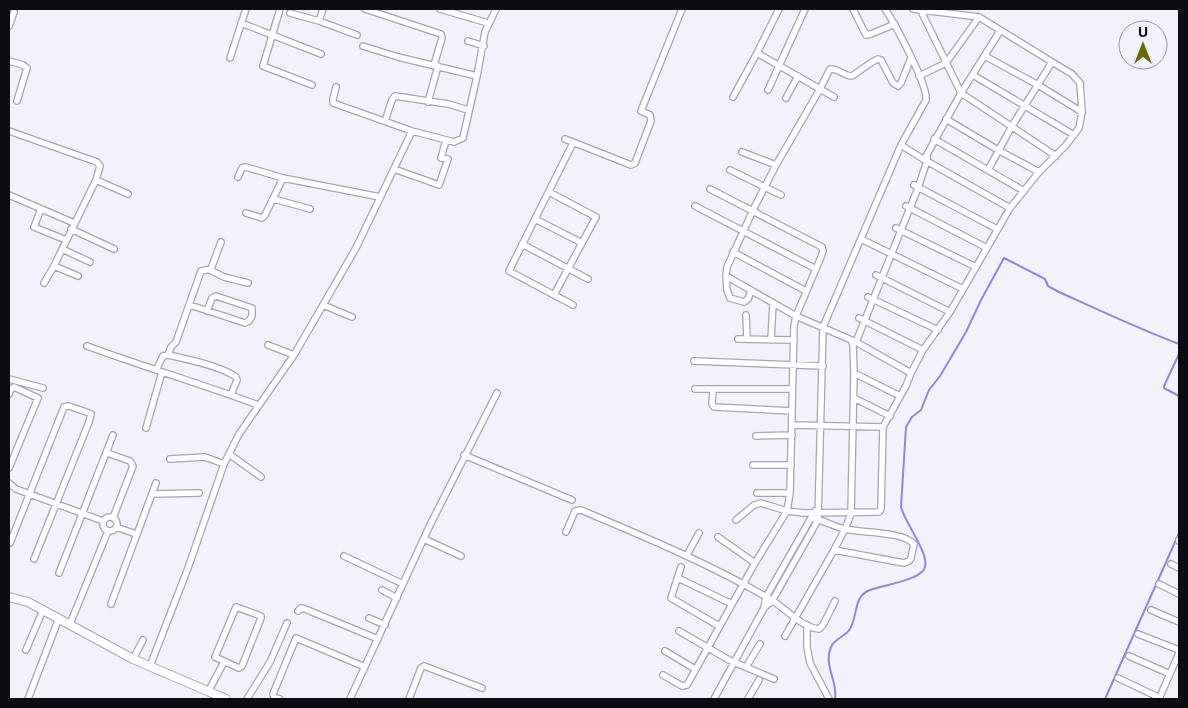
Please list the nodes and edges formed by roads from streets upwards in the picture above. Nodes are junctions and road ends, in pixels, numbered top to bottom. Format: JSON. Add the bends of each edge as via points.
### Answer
{"nodes":[{"id":1,"x":246,"y":9,"type":"edge"},
{"id":2,"x":323,"y":9,"type":"edge"},
{"id":3,"x":366,"y":9,"type":"edge"},
{"id":4,"x":440,"y":9,"type":"edge"},
{"id":5,"x":496,"y":9,"type":"edge"},
{"id":6,"x":682,"y":9,"type":"edge"},
{"id":7,"x":779,"y":9,"type":"edge"},
{"id":8,"x":804,"y":9,"type":"edge"},
{"id":9,"x":853,"y":9,"type":"edge"},
{"id":10,"x":885,"y":9,"type":"edge"},
{"id":11,"x":913,"y":9,"type":"edge"},
{"id":12,"x":280,"y":10,"type":"edge"},
{"id":13,"x":373,"y":10,"type":"edge"},
{"id":14,"x":921,"y":11,"type":"junction"},
{"id":15,"x":14,"y":12,"type":"dead end"},
{"id":16,"x":290,"y":12,"type":"dead end"},
{"id":17,"x":979,"y":17,"type":"junction"},
{"id":18,"x":318,"y":22,"type":"junction"},
{"id":19,"x":242,"y":23,"type":"junction"},
{"id":20,"x":488,"y":23,"type":"junction"},
{"id":21,"x":895,"y":24,"type":"junction"},
{"id":22,"x":9,"y":26,"type":"edge"},
{"id":23,"x":1000,"y":31,"type":"junction"},
{"id":24,"x":272,"y":35,"type":"junction"},
{"id":25,"x":357,"y":35,"type":"dead end"},
{"id":26,"x":468,"y":41,"type":"dead end"},
{"id":27,"x":363,"y":46,"type":"dead end"},
{"id":28,"x":484,"y":46,"type":"junction"},
{"id":29,"x":757,"y":53,"type":"junction"},
{"id":30,"x":321,"y":54,"type":"dead end"},
{"id":31,"x":985,"y":56,"type":"junction"},
{"id":32,"x":230,"y":58,"type":"dead end"},
{"id":33,"x":911,"y":58,"type":"junction"},
{"id":34,"x":9,"y":61,"type":"edge"},
{"id":35,"x":1052,"y":62,"type":"junction"},
{"id":36,"x":946,"y":64,"type":"junction"},
{"id":37,"x":436,"y":66,"type":"junction"},
{"id":38,"x":779,"y":66,"type":"junction"},
{"id":39,"x":973,"y":75,"type":"junction"},
{"id":40,"x":477,"y":76,"type":"junction"},
{"id":41,"x":798,"y":76,"type":"junction"},
{"id":42,"x":919,"y":76,"type":"junction"},
{"id":43,"x":312,"y":85,"type":"dead end"},
{"id":44,"x":1038,"y":85,"type":"junction"},
{"id":45,"x":336,"y":87,"type":"dead end"},
{"id":46,"x":820,"y":89,"type":"junction"},
{"id":47,"x":768,"y":90,"type":"dead end"},
{"id":48,"x":961,"y":93,"type":"junction"},
{"id":49,"x":733,"y":97,"type":"dead end"},
{"id":50,"x":834,"y":97,"type":"dead end"},
{"id":51,"x":786,"y":98,"type":"dead end"},
{"id":52,"x":17,"y":101,"type":"dead end"},
{"id":53,"x":428,"y":102,"type":"junction"},
{"id":54,"x":1025,"y":105,"type":"junction"},
{"id":55,"x":468,"y":110,"type":"junction"},
{"id":56,"x":1082,"y":112,"type":"junction"},
{"id":57,"x":946,"y":120,"type":"junction"},
{"id":58,"x":385,"y":121,"type":"junction"},
{"id":59,"x":1012,"y":126,"type":"junction"},
{"id":60,"x":9,"y":131,"type":"edge"},
{"id":61,"x":412,"y":131,"type":"junction"},
{"id":62,"x":1074,"y":135,"type":"junction"},
{"id":63,"x":566,"y":139,"type":"dead end"},
{"id":64,"x":934,"y":139,"type":"junction"},
{"id":65,"x":446,"y":140,"type":"junction"},
{"id":66,"x":574,"y":143,"type":"junction"},
{"id":67,"x":901,"y":145,"type":"junction"},
{"id":68,"x":998,"y":150,"type":"junction"},
{"id":69,"x":742,"y":152,"type":"dead end"},
{"id":70,"x":1056,"y":156,"type":"junction"},
{"id":71,"x":926,"y":159,"type":"junction"},
{"id":72,"x":776,"y":165,"type":"junction"},
{"id":73,"x":394,"y":169,"type":"junction"},
{"id":74,"x":730,"y":170,"type":"dead end"},
{"id":75,"x":988,"y":170,"type":"junction"},
{"id":76,"x":1039,"y":172,"type":"junction"},
{"id":77,"x":238,"y":177,"type":"dead end"},
{"id":78,"x":283,"y":178,"type":"junction"},
{"id":79,"x":96,"y":180,"type":"junction"},
{"id":80,"x":765,"y":187,"type":"junction"},
{"id":81,"x":916,"y":187,"type":"junction"},
{"id":82,"x":710,"y":189,"type":"dead end"},
{"id":83,"x":1024,"y":191,"type":"junction"},
{"id":84,"x":548,"y":192,"type":"junction"},
{"id":85,"x":128,"y":194,"type":"dead end"},
{"id":86,"x":781,"y":194,"type":"dead end"},
{"id":87,"x":9,"y":195,"type":"edge"},
{"id":88,"x":380,"y":197,"type":"junction"},
{"id":89,"x":274,"y":199,"type":"junction"},
{"id":90,"x":695,"y":206,"type":"dead end"},
{"id":91,"x":908,"y":207,"type":"junction"},
{"id":92,"x":1010,"y":208,"type":"junction"},
{"id":93,"x":41,"y":209,"type":"junction"},
{"id":94,"x":310,"y":209,"type":"dead end"},
{"id":95,"x":753,"y":211,"type":"junction"},
{"id":96,"x":246,"y":212,"type":"dead end"},
{"id":97,"x":535,"y":219,"type":"junction"},
{"id":98,"x":74,"y":223,"type":"junction"},
{"id":99,"x":71,"y":229,"type":"junction"},
{"id":100,"x":898,"y":229,"type":"junction"},
{"id":101,"x":997,"y":229,"type":"junction"},
{"id":102,"x":743,"y":232,"type":"junction"},
{"id":103,"x":862,"y":239,"type":"junction"},
{"id":104,"x":66,"y":240,"type":"junction"},
{"id":105,"x":221,"y":242,"type":"dead end"},
{"id":106,"x":582,"y":243,"type":"junction"},
{"id":107,"x":522,"y":244,"type":"junction"},
{"id":108,"x":987,"y":248,"type":"junction"},
{"id":109,"x":62,"y":249,"type":"junction"},
{"id":110,"x":114,"y":249,"type":"dead end"},
{"id":111,"x":733,"y":252,"type":"junction"},
{"id":112,"x":891,"y":254,"type":"junction"},
{"id":113,"x":90,"y":262,"type":"dead end"},
{"id":114,"x":54,"y":266,"type":"junction"},
{"id":115,"x":976,"y":267,"type":"junction"},
{"id":116,"x":568,"y":268,"type":"junction"},
{"id":117,"x":816,"y":269,"type":"junction"},
{"id":118,"x":210,"y":270,"type":"junction"},
{"id":119,"x":78,"y":276,"type":"dead end"},
{"id":120,"x":726,"y":276,"type":"junction"},
{"id":121,"x":879,"y":277,"type":"junction"},
{"id":122,"x":588,"y":279,"type":"dead end"},
{"id":123,"x":44,"y":283,"type":"dead end"},
{"id":124,"x":248,"y":283,"type":"dead end"},
{"id":125,"x":963,"y":289,"type":"junction"},
{"id":126,"x":751,"y":291,"type":"junction"},
{"id":127,"x":806,"y":291,"type":"junction"},
{"id":128,"x":554,"y":295,"type":"junction"},
{"id":129,"x":870,"y":298,"type":"junction"},
{"id":130,"x":773,"y":303,"type":"junction"},
{"id":131,"x":190,"y":305,"type":"junction"},
{"id":132,"x":323,"y":305,"type":"junction"},
{"id":133,"x":573,"y":305,"type":"dead end"},
{"id":134,"x":207,"y":310,"type":"junction"},
{"id":135,"x":950,"y":312,"type":"junction"},
{"id":136,"x":746,"y":315,"type":"dead end"},
{"id":137,"x":796,"y":316,"type":"junction"},
{"id":138,"x":352,"y":317,"type":"dead end"},
{"id":139,"x":862,"y":318,"type":"junction"},
{"id":140,"x":823,"y":327,"type":"junction"},
{"id":141,"x":938,"y":330,"type":"junction"},
{"id":142,"x":738,"y":339,"type":"dead end"},
{"id":143,"x":747,"y":339,"type":"junction"},
{"id":144,"x":771,"y":340,"type":"junction"},
{"id":145,"x":794,"y":340,"type":"junction"},
{"id":146,"x":853,"y":342,"type":"junction"},
{"id":147,"x":87,"y":346,"type":"dead end"},
{"id":148,"x":268,"y":346,"type":"dead end"},
{"id":149,"x":923,"y":350,"type":"junction"},
{"id":150,"x":294,"y":354,"type":"junction"},
{"id":151,"x":168,"y":355,"type":"junction"},
{"id":152,"x":694,"y":361,"type":"dead end"},
{"id":153,"x":793,"y":365,"type":"junction"},
{"id":154,"x":823,"y":366,"type":"junction"},
{"id":155,"x":159,"y":371,"type":"junction"},
{"id":156,"x":854,"y":373,"type":"junction"},
{"id":157,"x":911,"y":373,"type":"junction"},
{"id":158,"x":9,"y":379,"type":"edge"},
{"id":159,"x":43,"y":388,"type":"dead end"},
{"id":160,"x":695,"y":389,"type":"dead end"},
{"id":161,"x":713,"y":389,"type":"junction"},
{"id":162,"x":792,"y":389,"type":"junction"},
{"id":163,"x":497,"y":393,"type":"dead end"},
{"id":164,"x":9,"y":394,"type":"edge"},
{"id":165,"x":231,"y":395,"type":"junction"},
{"id":166,"x":900,"y":396,"type":"junction"},
{"id":167,"x":854,"y":398,"type":"junction"},
{"id":168,"x":258,"y":405,"type":"junction"},
{"id":169,"x":792,"y":411,"type":"junction"},
{"id":170,"x":890,"y":416,"type":"junction"},
{"id":171,"x":792,"y":425,"type":"junction"},
{"id":172,"x":822,"y":426,"type":"junction"},
{"id":173,"x":854,"y":426,"type":"junction"},
{"id":174,"x":883,"y":426,"type":"junction"},
{"id":175,"x":146,"y":428,"type":"dead end"},
{"id":176,"x":792,"y":435,"type":"junction"},
{"id":177,"x":113,"y":436,"type":"dead end"},
{"id":178,"x":756,"y":436,"type":"dead end"},
{"id":179,"x":107,"y":452,"type":"junction"},
{"id":180,"x":229,"y":454,"type":"junction"},
{"id":181,"x":464,"y":455,"type":"junction"},
{"id":182,"x":170,"y":459,"type":"dead end"},
{"id":183,"x":224,"y":464,"type":"junction"},
{"id":184,"x":753,"y":465,"type":"dead end"},
{"id":185,"x":791,"y":465,"type":"junction"},
{"id":186,"x":9,"y":468,"type":"edge"},
{"id":187,"x":261,"y":477,"type":"dead end"},
{"id":188,"x":9,"y":483,"type":"edge"},
{"id":189,"x":156,"y":483,"type":"dead end"},
{"id":190,"x":199,"y":493,"type":"dead end"},
{"id":191,"x":757,"y":493,"type":"dead end"},
{"id":192,"x":790,"y":493,"type":"junction"},
{"id":193,"x":29,"y":494,"type":"junction"},
{"id":194,"x":152,"y":494,"type":"junction"},
{"id":195,"x":572,"y":500,"type":"dead end"},
{"id":196,"x":56,"y":504,"type":"junction"},
{"id":197,"x":786,"y":511,"type":"junction"},
{"id":198,"x":82,"y":513,"type":"junction"},
{"id":199,"x":851,"y":514,"type":"junction"},
{"id":200,"x":816,"y":515,"type":"junction"},
{"id":201,"x":113,"y":518,"type":"junction"},
{"id":202,"x":736,"y":520,"type":"dead end"},
{"id":203,"x":103,"y":521,"type":"junction"},
{"id":204,"x":116,"y":527,"type":"junction"},
{"id":205,"x":845,"y":529,"type":"junction"},
{"id":206,"x":108,"y":530,"type":"junction"},
{"id":207,"x":566,"y":532,"type":"dead end"},
{"id":208,"x":699,"y":533,"type":"dead end"},
{"id":209,"x":136,"y":534,"type":"junction"},
{"id":210,"x":718,"y":537,"type":"dead end"},
{"id":211,"x":424,"y":539,"type":"junction"},
{"id":212,"x":10,"y":544,"type":"edge"},
{"id":213,"x":834,"y":550,"type":"junction"},
{"id":214,"x":688,"y":555,"type":"junction"},
{"id":215,"x":344,"y":556,"type":"dead end"},
{"id":216,"x":461,"y":556,"type":"dead end"},
{"id":217,"x":34,"y":558,"type":"dead end"},
{"id":218,"x":755,"y":563,"type":"junction"},
{"id":219,"x":1171,"y":564,"type":"dead end"},
{"id":220,"x":681,"y":567,"type":"dead end"},
{"id":221,"x":1179,"y":568,"type":"edge"},
{"id":222,"x":59,"y":573,"type":"dead end"},
{"id":223,"x":678,"y":578,"type":"junction"},
{"id":224,"x":743,"y":583,"type":"junction"},
{"id":225,"x":403,"y":584,"type":"junction"},
{"id":226,"x":1159,"y":584,"type":"dead end"},
{"id":227,"x":382,"y":590,"type":"dead end"},
{"id":228,"x":1179,"y":594,"type":"edge"},
{"id":229,"x":9,"y":597,"type":"edge"},
{"id":230,"x":766,"y":597,"type":"junction"},
{"id":231,"x":397,"y":598,"type":"junction"},
{"id":232,"x":772,"y":601,"type":"junction"},
{"id":233,"x":836,"y":601,"type":"dead end"},
{"id":234,"x":111,"y":604,"type":"dead end"},
{"id":235,"x":732,"y":604,"type":"junction"},
{"id":236,"x":764,"y":608,"type":"junction"},
{"id":237,"x":42,"y":610,"type":"junction"},
{"id":238,"x":1151,"y":610,"type":"dead end"},
{"id":239,"x":298,"y":611,"type":"dead end"},
{"id":240,"x":795,"y":617,"type":"junction"},
{"id":241,"x":59,"y":618,"type":"junction"},
{"id":242,"x":369,"y":618,"type":"dead end"},
{"id":243,"x":1179,"y":622,"type":"edge"},
{"id":244,"x":70,"y":624,"type":"junction"},
{"id":245,"x":287,"y":624,"type":"dead end"},
{"id":246,"x":385,"y":625,"type":"junction"},
{"id":247,"x":807,"y":625,"type":"junction"},
{"id":248,"x":719,"y":626,"type":"junction"},
{"id":249,"x":679,"y":631,"type":"dead end"},
{"id":250,"x":1138,"y":634,"type":"dead end"},
{"id":251,"x":785,"y":636,"type":"dead end"},
{"id":252,"x":378,"y":639,"type":"junction"},
{"id":253,"x":142,"y":640,"type":"dead end"},
{"id":254,"x":760,"y":644,"type":"dead end"},
{"id":255,"x":707,"y":648,"type":"junction"},
{"id":256,"x":26,"y":650,"type":"dead end"},
{"id":257,"x":665,"y":651,"type":"dead end"},
{"id":258,"x":1179,"y":651,"type":"edge"},
{"id":259,"x":1129,"y":656,"type":"dead end"},
{"id":260,"x":133,"y":659,"type":"junction"},
{"id":261,"x":734,"y":662,"type":"junction"},
{"id":262,"x":222,"y":665,"type":"junction"},
{"id":263,"x":150,"y":666,"type":"junction"},
{"id":264,"x":746,"y":666,"type":"junction"},
{"id":265,"x":365,"y":667,"type":"junction"},
{"id":266,"x":695,"y":669,"type":"junction"},
{"id":267,"x":1170,"y":674,"type":"junction"},
{"id":268,"x":663,"y":675,"type":"dead end"},
{"id":269,"x":1118,"y":678,"type":"dead end"},
{"id":270,"x":774,"y":679,"type":"dead end"},
{"id":271,"x":759,"y":680,"type":"dead end"},
{"id":272,"x":482,"y":688,"type":"dead end"},
{"id":273,"x":208,"y":692,"type":"junction"},
{"id":274,"x":28,"y":699,"type":"edge"},
{"id":275,"x":226,"y":699,"type":"edge"},
{"id":276,"x":247,"y":699,"type":"edge"},
{"id":277,"x":280,"y":699,"type":"edge"},
{"id":278,"x":350,"y":699,"type":"edge"},
{"id":279,"x":410,"y":699,"type":"edge"},
{"id":280,"x":714,"y":699,"type":"edge"},
{"id":281,"x":748,"y":699,"type":"edge"},
{"id":282,"x":829,"y":699,"type":"edge"},
{"id":283,"x":1159,"y":699,"type":"edge"}],
"edges":[{"from":1,"to":19,"type":"street"},
{"from":2,"to":18,"type":"street"},
{"from":3,"to":13,"type":"street"},
{"from":4,"to":20,"type":"street"},
{"from":5,"to":20,"type":"street"},
{"from":6,"to":66,"type":"street","via":[[641,111],[650,115],[651,121],[635,163],[631,165]]},
{"from":7,"to":29,"type":"street"},
{"from":8,"to":38,"type":"street"},
{"from":9,"to":21,"type":"street","via":[[866,35]]},
{"from":10,"to":21,"type":"street"},
{"from":11,"to":14,"type":"street"},
{"from":12,"to":24,"type":"street"},
{"from":13,"to":37,"type":"street","via":[[441,34]]},
{"from":14,"to":17,"type":"street"},
{"from":14,"to":36,"type":"street"},
{"from":15,"to":22,"type":"street"},
{"from":16,"to":18,"type":"street"},
{"from":17,"to":23,"type":"street"},
{"from":17,"to":36,"type":"street"},
{"from":18,"to":25,"type":"street"},
{"from":19,"to":24,"type":"street"},
{"from":19,"to":32,"type":"street"},
{"from":20,"to":28,"type":"street"},
{"from":21,"to":33,"type":"street"},
{"from":23,"to":31,"type":"street"},
{"from":23,"to":35,"type":"street"},
{"from":24,"to":30,"type":"street"},
{"from":24,"to":43,"type":"street","via":[[264,68]]},
{"from":26,"to":28,"type":"street"},
{"from":27,"to":37,"type":"street"},
{"from":28,"to":40,"type":"street"},
{"from":29,"to":38,"type":"street"},
{"from":29,"to":49,"type":"street"},
{"from":31,"to":39,"type":"street"},
{"from":31,"to":44,"type":"street"},
{"from":33,"to":42,"type":"street"},
{"from":33,"to":46,"type":"street","via":[[898,86],[878,59],[852,76],[830,69]]},
{"from":34,"to":52,"type":"street","via":[[27,68]]},
{"from":35,"to":44,"type":"street"},
{"from":35,"to":56,"type":"street","via":[[1080,83]]},
{"from":36,"to":42,"type":"street"},
{"from":36,"to":48,"type":"street"},
{"from":37,"to":40,"type":"street"},
{"from":37,"to":53,"type":"street"},
{"from":38,"to":41,"type":"street"},
{"from":38,"to":47,"type":"street"},
{"from":39,"to":48,"type":"street"},
{"from":39,"to":54,"type":"street"},
{"from":40,"to":55,"type":"street"},
{"from":41,"to":46,"type":"street"},
{"from":41,"to":51,"type":"street"},
{"from":42,"to":67,"type":"street","via":[[926,100]]},
{"from":44,"to":54,"type":"street"},
{"from":44,"to":56,"type":"street"},
{"from":45,"to":58,"type":"street","via":[[333,103]]},
{"from":46,"to":50,"type":"street"},
{"from":46,"to":72,"type":"street"},
{"from":48,"to":57,"type":"street"},
{"from":48,"to":59,"type":"street"},
{"from":53,"to":55,"type":"street"},
{"from":53,"to":58,"type":"street","via":[[395,96]]},
{"from":54,"to":59,"type":"street"},
{"from":54,"to":62,"type":"street"},
{"from":55,"to":65,"type":"street","via":[[463,138],[454,142]]},
{"from":56,"to":62,"type":"street"},
{"from":57,"to":64,"type":"street"},
{"from":57,"to":68,"type":"street"},
{"from":58,"to":61,"type":"street"},
{"from":59,"to":68,"type":"street"},
{"from":59,"to":70,"type":"street"},
{"from":60,"to":79,"type":"street","via":[[97,162],[100,166]]},
{"from":61,"to":65,"type":"street"},
{"from":61,"to":73,"type":"street"},
{"from":62,"to":70,"type":"street"},
{"from":63,"to":66,"type":"street"},
{"from":64,"to":71,"type":"street"},
{"from":64,"to":75,"type":"street"},
{"from":65,"to":73,"type":"street","via":[[440,158],[448,160],[439,185]]},
{"from":66,"to":84,"type":"street"},
{"from":67,"to":71,"type":"street"},
{"from":67,"to":103,"type":"street"},
{"from":68,"to":75,"type":"street"},
{"from":68,"to":76,"type":"street"},
{"from":69,"to":72,"type":"street"},
{"from":70,"to":76,"type":"street"},
{"from":71,"to":81,"type":"street"},
{"from":71,"to":92,"type":"street"},
{"from":72,"to":80,"type":"street"},
{"from":73,"to":88,"type":"street"},
{"from":74,"to":80,"type":"street"},
{"from":75,"to":83,"type":"street"},
{"from":76,"to":83,"type":"street"},
{"from":77,"to":78,"type":"street","via":[[243,167]]},
{"from":78,"to":88,"type":"street"},
{"from":78,"to":89,"type":"street"},
{"from":79,"to":85,"type":"street"},
{"from":79,"to":98,"type":"street"},
{"from":80,"to":86,"type":"street"},
{"from":80,"to":95,"type":"street"},
{"from":81,"to":91,"type":"street"},
{"from":81,"to":101,"type":"street"},
{"from":82,"to":95,"type":"street"},
{"from":83,"to":92,"type":"street"},
{"from":84,"to":97,"type":"street"},
{"from":84,"to":106,"type":"street","via":[[596,217]]},
{"from":87,"to":93,"type":"street"},
{"from":88,"to":132,"type":"street","via":[[356,248]]},
{"from":89,"to":94,"type":"street"},
{"from":89,"to":96,"type":"street","via":[[262,218]]},
{"from":90,"to":102,"type":"street"},
{"from":91,"to":100,"type":"street"},
{"from":91,"to":108,"type":"street"},
{"from":92,"to":101,"type":"street"},
{"from":93,"to":98,"type":"street"},
{"from":93,"to":104,"type":"street","via":[[34,227]]},
{"from":95,"to":102,"type":"street"},
{"from":95,"to":117,"type":"street","via":[[822,247]]},
{"from":97,"to":106,"type":"street"},
{"from":97,"to":107,"type":"street"},
{"from":98,"to":99,"type":"street"},
{"from":99,"to":104,"type":"street"},
{"from":99,"to":110,"type":"street"},
{"from":100,"to":112,"type":"street"},
{"from":100,"to":115,"type":"street"},
{"from":101,"to":108,"type":"street"},
{"from":102,"to":111,"type":"street"},
{"from":102,"to":117,"type":"street"},
{"from":103,"to":112,"type":"street"},
{"from":103,"to":140,"type":"street"},
{"from":104,"to":109,"type":"street"},
{"from":105,"to":118,"type":"street"},
{"from":106,"to":116,"type":"street"},
{"from":107,"to":116,"type":"street"},
{"from":107,"to":128,"type":"street","via":[[509,271]]},
{"from":108,"to":115,"type":"street"},
{"from":109,"to":113,"type":"street"},
{"from":109,"to":114,"type":"street"},
{"from":111,"to":120,"type":"street"},
{"from":111,"to":127,"type":"street"},
{"from":112,"to":121,"type":"street"},
{"from":112,"to":125,"type":"street"},
{"from":114,"to":119,"type":"street"},
{"from":114,"to":123,"type":"street"},
{"from":115,"to":125,"type":"street"},
{"from":116,"to":122,"type":"street"},
{"from":116,"to":128,"type":"street"},
{"from":117,"to":127,"type":"street"},
{"from":118,"to":124,"type":"street"},
{"from":118,"to":131,"type":"street","via":[[202,271]]},
{"from":120,"to":126,"type":"street"},
{"from":120,"to":126,"type":"street","via":[[726,290],[730,298],[744,302]]},
{"from":121,"to":129,"type":"street"},
{"from":121,"to":135,"type":"street"},
{"from":125,"to":135,"type":"street"},
{"from":126,"to":130,"type":"street"},
{"from":127,"to":137,"type":"street"},
{"from":128,"to":133,"type":"street"},
{"from":129,"to":139,"type":"street"},
{"from":129,"to":141,"type":"street"},
{"from":130,"to":137,"type":"street"},
{"from":130,"to":144,"type":"street"},
{"from":131,"to":134,"type":"street"},
{"from":131,"to":151,"type":"street"},
{"from":132,"to":138,"type":"street"},
{"from":132,"to":150,"type":"street"},
{"from":134,"to":134,"type":"street","via":[[216,296],[252,308],[252,316],[245,323]]},
{"from":135,"to":141,"type":"street"},
{"from":136,"to":143,"type":"street"},
{"from":137,"to":140,"type":"street"},
{"from":137,"to":145,"type":"street"},
{"from":139,"to":146,"type":"street"},
{"from":139,"to":149,"type":"street"},
{"from":140,"to":146,"type":"street"},
{"from":140,"to":154,"type":"street"},
{"from":141,"to":149,"type":"street"},
{"from":142,"to":143,"type":"street"},
{"from":143,"to":144,"type":"street"},
{"from":144,"to":145,"type":"street"},
{"from":145,"to":153,"type":"street"},
{"from":146,"to":156,"type":"street"},
{"from":146,"to":157,"type":"street"},
{"from":147,"to":155,"type":"street"},
{"from":148,"to":150,"type":"street"},
{"from":149,"to":157,"type":"street"},
{"from":150,"to":168,"type":"street"},
{"from":151,"to":155,"type":"street","via":[[163,356]]},
{"from":151,"to":165,"type":"street","via":[[236,377]]},
{"from":152,"to":153,"type":"street"},
{"from":153,"to":154,"type":"street"},
{"from":153,"to":162,"type":"street"},
{"from":154,"to":172,"type":"street"},
{"from":155,"to":165,"type":"street"},
{"from":155,"to":175,"type":"street"},
{"from":156,"to":166,"type":"street"},
{"from":156,"to":167,"type":"street"},
{"from":157,"to":166,"type":"street"},
{"from":158,"to":159,"type":"street"},
{"from":160,"to":161,"type":"street"},
{"from":161,"to":162,"type":"street"},
{"from":161,"to":169,"type":"street","via":[[714,407]]},
{"from":162,"to":169,"type":"street"},
{"from":163,"to":181,"type":"street"},
{"from":164,"to":186,"type":"street","via":[[14,387],[38,398]]},
{"from":165,"to":168,"type":"street"},
{"from":166,"to":170,"type":"street"},
{"from":167,"to":170,"type":"street"},
{"from":167,"to":173,"type":"street"},
{"from":168,"to":180,"type":"street"},
{"from":169,"to":171,"type":"street"},
{"from":170,"to":174,"type":"street"},
{"from":171,"to":172,"type":"street"},
{"from":171,"to":176,"type":"street"},
{"from":172,"to":173,"type":"street"},
{"from":172,"to":200,"type":"street"},
{"from":173,"to":174,"type":"street"},
{"from":173,"to":199,"type":"street"},
{"from":174,"to":199,"type":"street","via":[[881,509],[878,513]]},
{"from":176,"to":178,"type":"street"},
{"from":176,"to":185,"type":"street"},
{"from":177,"to":179,"type":"street"},
{"from":179,"to":198,"type":"street"},
{"from":179,"to":201,"type":"street","via":[[130,461],[132,466]]},
{"from":180,"to":183,"type":"street"},
{"from":180,"to":187,"type":"street"},
{"from":181,"to":195,"type":"street"},
{"from":181,"to":211,"type":"street"},
{"from":182,"to":183,"type":"street","via":[[205,457]]},
{"from":183,"to":263,"type":"street"},
{"from":184,"to":185,"type":"street"},
{"from":185,"to":192,"type":"street"},
{"from":188,"to":193,"type":"street"},
{"from":189,"to":194,"type":"street"},
{"from":190,"to":194,"type":"street"},
{"from":191,"to":192,"type":"street"},
{"from":192,"to":197,"type":"street"},
{"from":193,"to":196,"type":"street"},
{"from":193,"to":196,"type":"street","via":[[63,410],[66,406],[76,408],[91,416]]},
{"from":193,"to":212,"type":"street"},
{"from":194,"to":209,"type":"street"},
{"from":196,"to":198,"type":"street"},
{"from":196,"to":217,"type":"street"},
{"from":197,"to":200,"type":"street"},
{"from":197,"to":202,"type":"street","via":[[761,503]]},
{"from":197,"to":218,"type":"street"},
{"from":198,"to":203,"type":"street"},
{"from":198,"to":222,"type":"street"},
{"from":199,"to":200,"type":"street"},
{"from":199,"to":205,"type":"street"},
{"from":200,"to":205,"type":"street"},
{"from":200,"to":230,"type":"street"},
{"from":200,"to":232,"type":"street"},
{"from":201,"to":203,"type":"street"},
{"from":201,"to":204,"type":"street"},
{"from":203,"to":206,"type":"street"},
{"from":204,"to":206,"type":"street"},
{"from":204,"to":209,"type":"street"},
{"from":205,"to":213,"type":"street"},
{"from":205,"to":213,"type":"street","via":[[887,534],[910,541],[914,544],[912,558],[904,563]]},
{"from":206,"to":244,"type":"street"},
{"from":207,"to":214,"type":"street","via":[[578,510]]},
{"from":208,"to":214,"type":"street"},
{"from":209,"to":234,"type":"street"},
{"from":210,"to":218,"type":"street"},
{"from":211,"to":216,"type":"street"},
{"from":211,"to":225,"type":"street"},
{"from":213,"to":240,"type":"street"},
{"from":214,"to":224,"type":"street"},
{"from":215,"to":225,"type":"street"},
{"from":218,"to":224,"type":"street"},
{"from":219,"to":221,"type":"street"},
{"from":220,"to":223,"type":"street"},
{"from":223,"to":235,"type":"street"},
{"from":223,"to":248,"type":"street","via":[[671,598]]},
{"from":224,"to":230,"type":"street"},
{"from":224,"to":235,"type":"street"},
{"from":225,"to":231,"type":"street"},
{"from":226,"to":228,"type":"street"},
{"from":227,"to":231,"type":"street"},
{"from":229,"to":237,"type":"street"},
{"from":230,"to":232,"type":"street"},
{"from":230,"to":236,"type":"street"},
{"from":231,"to":246,"type":"street"},
{"from":232,"to":236,"type":"street"},
{"from":232,"to":240,"type":"street"},
{"from":233,"to":247,"type":"street","via":[[821,627]]},
{"from":235,"to":248,"type":"street"},
{"from":236,"to":261,"type":"street"},
{"from":237,"to":241,"type":"street"},
{"from":237,"to":256,"type":"street"},
{"from":238,"to":243,"type":"street"},
{"from":239,"to":252,"type":"street","via":[[301,608],[307,610]]},
{"from":240,"to":247,"type":"street"},
{"from":240,"to":251,"type":"street"},
{"from":241,"to":244,"type":"street"},
{"from":241,"to":274,"type":"street"},
{"from":242,"to":246,"type":"street"},
{"from":244,"to":260,"type":"street"},
{"from":245,"to":276,"type":"street","via":[[270,662]]},
{"from":246,"to":252,"type":"street"},
{"from":247,"to":282,"type":"street","via":[[810,663]]},
{"from":248,"to":255,"type":"street"},
{"from":249,"to":255,"type":"street"},
{"from":250,"to":258,"type":"street"},
{"from":252,"to":265,"type":"street"},
{"from":253,"to":260,"type":"street"},
{"from":254,"to":264,"type":"street"},
{"from":255,"to":261,"type":"street"},
{"from":255,"to":266,"type":"street"},
{"from":257,"to":266,"type":"street"},
{"from":258,"to":267,"type":"street"},
{"from":259,"to":267,"type":"street"},
{"from":260,"to":263,"type":"street"},
{"from":261,"to":264,"type":"street"},
{"from":261,"to":280,"type":"street"},
{"from":262,"to":262,"type":"street","via":[[241,667],[261,616],[236,607],[216,656]]},
{"from":262,"to":273,"type":"street"},
{"from":263,"to":273,"type":"street"},
{"from":264,"to":270,"type":"street"},
{"from":265,"to":277,"type":"street","via":[[296,638],[273,694]]},
{"from":265,"to":278,"type":"street"},
{"from":266,"to":268,"type":"street","via":[[685,686]]},
{"from":267,"to":283,"type":"street"},
{"from":269,"to":283,"type":"street"},
{"from":271,"to":281,"type":"street"},
{"from":272,"to":279,"type":"street","via":[[424,666]]},
{"from":273,"to":275,"type":"street"}]}
